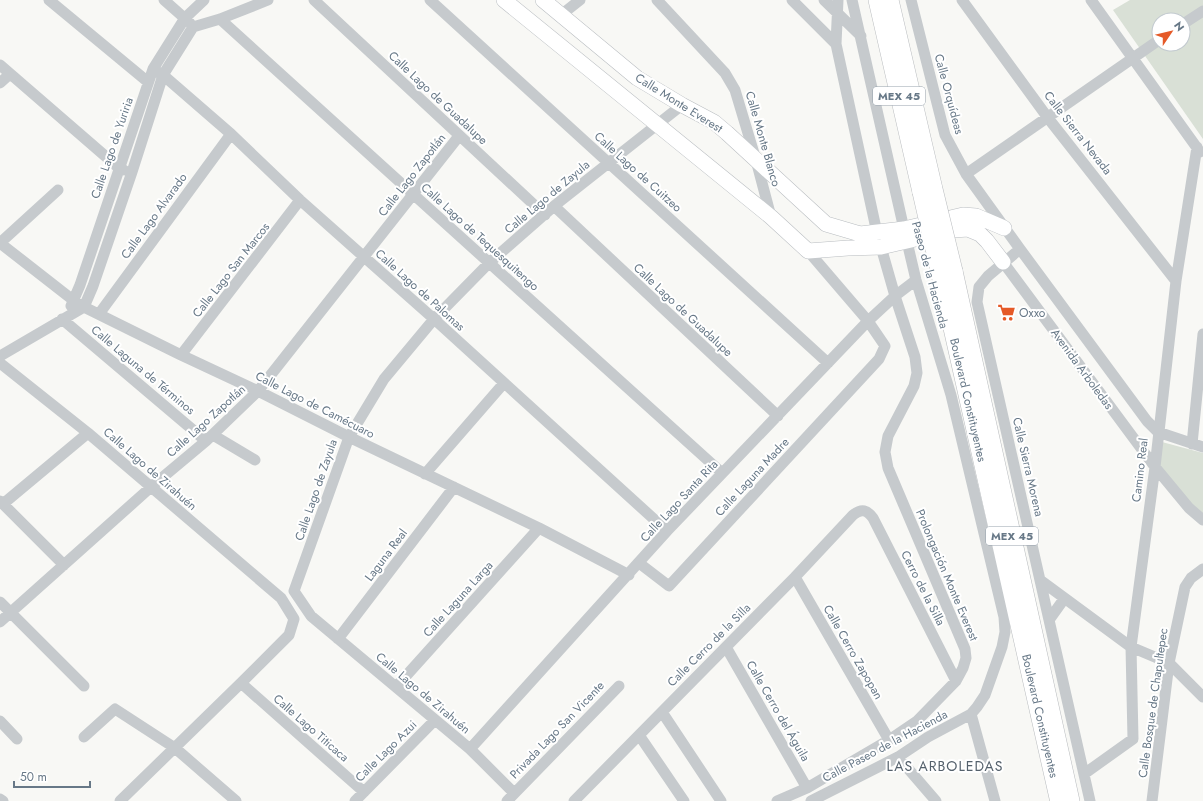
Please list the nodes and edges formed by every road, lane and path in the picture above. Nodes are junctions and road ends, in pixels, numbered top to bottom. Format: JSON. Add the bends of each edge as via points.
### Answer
{"nodes":[{"id":1,"x":50,"y":0,"type":"edge"},
{"id":2,"x":164,"y":0,"type":"edge"},
{"id":3,"x":204,"y":0,"type":"edge"},
{"id":4,"x":268,"y":0,"type":"edge"},
{"id":5,"x":314,"y":0,"type":"edge"},
{"id":6,"x":430,"y":0,"type":"edge"},
{"id":7,"x":504,"y":0,"type":"edge"},
{"id":8,"x":543,"y":0,"type":"edge"},
{"id":9,"x":580,"y":0,"type":"edge"},
{"id":10,"x":657,"y":0,"type":"edge"},
{"id":11,"x":792,"y":0,"type":"edge"},
{"id":12,"x":824,"y":0,"type":"edge"},
{"id":13,"x":838,"y":0,"type":"edge"},
{"id":14,"x":852,"y":0,"type":"edge"},
{"id":15,"x":877,"y":0,"type":"edge"},
{"id":16,"x":890,"y":0,"type":"edge"},
{"id":17,"x":911,"y":0,"type":"edge"},
{"id":18,"x":962,"y":0,"type":"edge"},
{"id":19,"x":1091,"y":0,"type":"edge"},
{"id":20,"x":1203,"y":11,"type":"edge"},
{"id":21,"x":837,"y":13,"type":"junction"},
{"id":22,"x":560,"y":15,"type":"junction"},
{"id":23,"x":185,"y":18,"type":"junction"},
{"id":24,"x":220,"y":19,"type":"junction"},
{"id":25,"x":1191,"y":19,"type":"edge"},
{"id":26,"x":193,"y":26,"type":"junction"},
{"id":27,"x":861,"y":36,"type":"junction"},
{"id":28,"x":836,"y":44,"type":"junction"},
{"id":29,"x":1151,"y":45,"type":"edge"},
{"id":30,"x":1133,"y":57,"type":"junction"},
{"id":31,"x":0,"y":65,"type":"edge"},
{"id":32,"x":158,"y":72,"type":"junction"},
{"id":33,"x":10,"y":74,"type":"junction"},
{"id":34,"x":148,"y":82,"type":"junction"},
{"id":35,"x":0,"y":83,"type":"edge"},
{"id":36,"x":682,"y":105,"type":"junction"},
{"id":37,"x":1048,"y":118,"type":"junction"},
{"id":38,"x":657,"y":124,"type":"junction"},
{"id":39,"x":230,"y":134,"type":"junction"},
{"id":40,"x":459,"y":136,"type":"junction"},
{"id":41,"x":1200,"y":151,"type":"edge"},
{"id":42,"x":756,"y":160,"type":"junction"},
{"id":43,"x":609,"y":162,"type":"junction"},
{"id":44,"x":119,"y":168,"type":"junction"},
{"id":45,"x":132,"y":172,"type":"junction"},
{"id":46,"x":966,"y":174,"type":"junction"},
{"id":47,"x":58,"y":190,"type":"dead end"},
{"id":48,"x":927,"y":191,"type":"junction"},
{"id":49,"x":413,"y":194,"type":"junction"},
{"id":50,"x":300,"y":200,"type":"junction"},
{"id":51,"x":554,"y":206,"type":"junction"},
{"id":52,"x":545,"y":215,"type":"junction"},
{"id":53,"x":771,"y":217,"type":"junction"},
{"id":54,"x":1004,"y":228,"type":"junction"},
{"id":55,"x":877,"y":233,"type":"junction"},
{"id":56,"x":980,"y":234,"type":"joint"},
{"id":57,"x":905,"y":235,"type":"junction"},
{"id":58,"x":0,"y":243,"type":"edge"},
{"id":59,"x":881,"y":247,"type":"junction"},
{"id":60,"x":1020,"y":249,"type":"junction"},
{"id":61,"x":808,"y":251,"type":"junction"},
{"id":62,"x":364,"y":257,"type":"junction"},
{"id":63,"x":1003,"y":262,"type":"junction"},
{"id":64,"x":489,"y":263,"type":"junction"},
{"id":65,"x":947,"y":273,"type":"junction"},
{"id":66,"x":916,"y":280,"type":"junction"},
{"id":67,"x":1176,"y":281,"type":"junction"},
{"id":68,"x":895,"y":296,"type":"junction"},
{"id":69,"x":73,"y":300,"type":"junction"},
{"id":70,"x":84,"y":307,"type":"junction"},
{"id":71,"x":99,"y":314,"type":"junction"},
{"id":72,"x":65,"y":318,"type":"junction"},
{"id":73,"x":434,"y":319,"type":"junction"},
{"id":74,"x":868,"y":321,"type":"junction"},
{"id":75,"x":1203,"y":334,"type":"edge"},
{"id":76,"x":181,"y":355,"type":"junction"},
{"id":77,"x":0,"y":356,"type":"edge"},
{"id":78,"x":879,"y":359,"type":"joint"},
{"id":79,"x":0,"y":363,"type":"edge"},
{"id":80,"x":828,"y":363,"type":"junction"},
{"id":81,"x":504,"y":383,"type":"junction"},
{"id":82,"x":258,"y":391,"type":"junction"},
{"id":83,"x":778,"y":416,"type":"junction"},
{"id":84,"x":1158,"y":432,"type":"junction"},
{"id":85,"x":88,"y":433,"type":"junction"},
{"id":86,"x":349,"y":437,"type":"junction"},
{"id":87,"x":210,"y":438,"type":"junction"},
{"id":88,"x":1192,"y":444,"type":"junction"},
{"id":89,"x":1203,"y":447,"type":"edge"},
{"id":90,"x":254,"y":460,"type":"dead end"},
{"id":91,"x":1155,"y":467,"type":"junction"},
{"id":92,"x":722,"y":473,"type":"junction"},
{"id":93,"x":425,"y":474,"type":"junction"},
{"id":94,"x":151,"y":487,"type":"junction"},
{"id":95,"x":454,"y":488,"type":"junction"},
{"id":96,"x":2,"y":502,"type":"edge"},
{"id":97,"x":864,"y":510,"type":"joint"},
{"id":98,"x":1203,"y":520,"type":"edge"},
{"id":99,"x":539,"y":528,"type":"junction"},
{"id":100,"x":667,"y":531,"type":"junction"},
{"id":101,"x":639,"y":563,"type":"junction"},
{"id":102,"x":64,"y":565,"type":"junction"},
{"id":103,"x":1203,"y":569,"type":"edge"},
{"id":104,"x":628,"y":575,"type":"junction"},
{"id":105,"x":795,"y":577,"type":"junction"},
{"id":106,"x":1040,"y":580,"type":"junction"},
{"id":107,"x":294,"y":591,"type":"junction"},
{"id":108,"x":281,"y":598,"type":"junction"},
{"id":109,"x":1064,"y":598,"type":"junction"},
{"id":110,"x":0,"y":602,"type":"edge"},
{"id":111,"x":10,"y":612,"type":"junction"},
{"id":112,"x":311,"y":616,"type":"junction"},
{"id":113,"x":294,"y":619,"type":"junction"},
{"id":114,"x":1049,"y":620,"type":"junction"},
{"id":115,"x":0,"y":622,"type":"edge"},
{"id":116,"x":338,"y":639,"type":"junction"},
{"id":117,"x":726,"y":647,"type":"junction"},
{"id":118,"x":1131,"y":647,"type":"junction"},
{"id":119,"x":1169,"y":663,"type":"junction"},
{"id":120,"x":956,"y":681,"type":"junction"},
{"id":121,"x":241,"y":683,"type":"junction"},
{"id":122,"x":84,"y":686,"type":"dead end"},
{"id":123,"x":619,"y":686,"type":"dead end"},
{"id":124,"x":396,"y":687,"type":"junction"},
{"id":125,"x":1203,"y":697,"type":"edge"},
{"id":126,"x":662,"y":712,"type":"junction"},
{"id":127,"x":971,"y":714,"type":"junction"},
{"id":128,"x":435,"y":720,"type":"junction"},
{"id":129,"x":0,"y":721,"type":"edge"},
{"id":130,"x":917,"y":721,"type":"junction"},
{"id":131,"x":639,"y":735,"type":"junction"},
{"id":132,"x":84,"y":737,"type":"dead end"},
{"id":133,"x":928,"y":737,"type":"junction"},
{"id":134,"x":17,"y":739,"type":"dead end"},
{"id":135,"x":889,"y":740,"type":"junction"},
{"id":136,"x":175,"y":748,"type":"junction"},
{"id":137,"x":470,"y":749,"type":"junction"},
{"id":138,"x":898,"y":756,"type":"junction"},
{"id":139,"x":1084,"y":774,"type":"junction"},
{"id":140,"x":807,"y":788,"type":"junction"},
{"id":141,"x":364,"y":792,"type":"junction"},
{"id":142,"x":510,"y":797,"type":"edge"},
{"id":143,"x":0,"y":800,"type":"edge"},
{"id":144,"x":815,"y":800,"type":"edge"},
{"id":145,"x":3,"y":801,"type":"edge"},
{"id":146,"x":120,"y":801,"type":"edge"},
{"id":147,"x":236,"y":801,"type":"edge"},
{"id":148,"x":355,"y":801,"type":"edge"},
{"id":149,"x":574,"y":801,"type":"edge"},
{"id":150,"x":684,"y":801,"type":"edge"},
{"id":151,"x":721,"y":801,"type":"edge"},
{"id":152,"x":777,"y":801,"type":"edge"},
{"id":153,"x":936,"y":801,"type":"edge"},
{"id":154,"x":995,"y":801,"type":"edge"},
{"id":155,"x":1059,"y":801,"type":"edge"},
{"id":156,"x":1071,"y":801,"type":"edge"},
{"id":157,"x":1090,"y":801,"type":"edge"},
{"id":158,"x":1152,"y":801,"type":"edge"}],
"edges":[{"from":1,"to":34,"type":"street"},
{"from":2,"to":23,"type":"street"},
{"from":3,"to":23,"type":"street","name":"Calle Lago de Yuriria"},
{"from":4,"to":24,"type":"street"},
{"from":5,"to":40,"type":"street","name":"Calle Lago de Guadalupe"},
{"from":6,"to":43,"type":"street","name":"Calle Lago de Cuitzeo"},
{"from":7,"to":38,"type":"main road","name":"Calle Monte Everest"},
{"from":8,"to":22,"type":"main road","name":"Calle Monte Everest"},
{"from":9,"to":22,"type":"street"},
{"from":10,"to":42,"type":"street","name":"Calle Monte Blanco","via":[[725,73],[735,90]]},
{"from":11,"to":28,"type":"street"},
{"from":12,"to":21,"type":"street"},
{"from":13,"to":21,"type":"street"},
{"from":14,"to":27,"type":"street","name":"Paseo de la Hacienda"},
{"from":15,"to":48,"type":"highway","name":"Boulevard Constituyentes","number":"MEX 45"},
{"from":16,"to":48,"type":"highway","name":"Boulevard Constituyentes","number":"MEX 45"},
{"from":17,"to":46,"type":"street","name":"Calle Orquídeas","via":[[945,135]]},
{"from":18,"to":37,"type":"street","name":"Calle Sierra Nevada"},
{"from":19,"to":30,"type":"street"},
{"from":20,"to":25,"type":"street"},
{"from":21,"to":27,"type":"street"},
{"from":21,"to":28,"type":"street"},
{"from":22,"to":36,"type":"main road","name":"Calle Monte Everest","via":[[637,78]]},
{"from":23,"to":26,"type":"street"},
{"from":23,"to":32,"type":"street","name":"Calle Lago de Yuriria"},
{"from":24,"to":26,"type":"street"},
{"from":24,"to":49,"type":"street","name":"Calle Lago de Tequesquitengo"},
{"from":26,"to":32,"type":"street","name":"Calle Lago de Yuriria"},
{"from":27,"to":57,"type":"street","name":"Paseo de la Hacienda"},
{"from":28,"to":55,"type":"street"},
{"from":29,"to":30,"type":"street"},
{"from":30,"to":37,"type":"street"},
{"from":30,"to":41,"type":"street"},
{"from":31,"to":33,"type":"street"},
{"from":32,"to":34,"type":"street","name":"Calle Lago de Yuriria"},
{"from":32,"to":39,"type":"street","name":"Calle Lago de Palomas"},
{"from":32,"to":45,"type":"street","name":"Calle Lago de Yuriria"},
{"from":33,"to":35,"type":"street"},
{"from":33,"to":44,"type":"street"},
{"from":34,"to":44,"type":"street","name":"Calle Lago de Yuriria"},
{"from":36,"to":38,"type":"street","name":"Calle Lago de Zayula"},
{"from":36,"to":42,"type":"main road","name":"Calle Monte Everest","via":[[714,122]]},
{"from":37,"to":46,"type":"street"},
{"from":37,"to":67,"type":"street","name":"Calle Sierra Nevada"},
{"from":38,"to":43,"type":"street","name":"Calle Lago de Zayula"},
{"from":38,"to":53,"type":"main road","name":"Calle Monte Everest"},
{"from":39,"to":50,"type":"street","name":"Calle Lago de Palomas"},
{"from":39,"to":71,"type":"street","name":"Calle Lago Alvarado"},
{"from":40,"to":49,"type":"street","name":"Calle Lago Zapotlán"},
{"from":40,"to":52,"type":"street","name":"Calle Lago de Guadalupe"},
{"from":41,"to":67,"type":"street","name":"Camino Real"},
{"from":42,"to":53,"type":"street","name":"Calle Monte Blanco"},
{"from":42,"to":55,"type":"main road","name":"Calle Monte Everest","via":[[826,224],[860,234]]},
{"from":43,"to":51,"type":"street","name":"Calle Lago de Zayula"},
{"from":43,"to":80,"type":"street","name":"Calle Lago de Cuitzeo"},
{"from":44,"to":45,"type":"street"},
{"from":44,"to":69,"type":"street","name":"Calle Lago de Yuriria"},
{"from":45,"to":70,"type":"street","name":"Calle Lago de Yuriria","via":[[94,286]]},
{"from":46,"to":54,"type":"street","name":"Calle Orquídeas"},
{"from":47,"to":58,"type":"street"},
{"from":48,"to":65,"type":"highway","name":"Boulevard Constituyentes","number":"MEX 45","bridge":true},
{"from":49,"to":62,"type":"street","name":"Calle Lago Zapotlán"},
{"from":49,"to":64,"type":"street","name":"Calle Lago de Tequesquitengo"},
{"from":50,"to":62,"type":"street","name":"Calle Lago de Palomas"},
{"from":50,"to":76,"type":"street","name":"Calle Lago San Marcos"},
{"from":51,"to":52,"type":"street","name":"Calle Lago de Zayula"},
{"from":51,"to":83,"type":"street","name":"Calle Lago de Guadalupe"},
{"from":52,"to":64,"type":"street","name":"Calle Lago de Zayula"},
{"from":53,"to":61,"type":"main road","name":"Calle Monte Everest"},
{"from":54,"to":57,"type":"main road","name":"Calle Monte Everest","via":[[976,216],[963,215]]},
{"from":54,"to":60,"type":"street","name":"Avenida Arboledas"},
{"from":55,"to":57,"type":"main road","name":"Calle Monte Everest"},
{"from":55,"to":59,"type":"street"},
{"from":56,"to":57,"type":"main road","name":"Calle Monte Everest","via":[[968,230],[954,230]]},
{"from":56,"to":63,"type":"main road","name":"Avenida Arboledas"},
{"from":57,"to":59,"type":"main road","name":"Calle Monte Everest"},
{"from":57,"to":66,"type":"street","name":"Paseo de la Hacienda"},
{"from":58,"to":69,"type":"street","name":"Calle Lago de Camécuaro"},
{"from":59,"to":61,"type":"main road","name":"Calle Monte Everest"},
{"from":59,"to":68,"type":"street"},
{"from":60,"to":63,"type":"street","name":"Calle Sierra Morena"},
{"from":60,"to":84,"type":"street","name":"Avenida Arboledas","via":[[1147,421]]},
{"from":61,"to":74,"type":"street","name":"Calle Monte Everest"},
{"from":62,"to":73,"type":"street","name":"Calle Lago de Palomas"},
{"from":62,"to":82,"type":"street","name":"Calle Lago Zapotlán"},
{"from":63,"to":91,"type":"street","name":"Avenida Arboledas"},
{"from":63,"to":106,"type":"street","name":"Calle Sierra Morena","via":[[979,287],[977,302]]},
{"from":64,"to":73,"type":"street","name":"Calle Lago de Zayula"},
{"from":64,"to":92,"type":"street","name":"Calle Lago de Tequesquitengo"},
{"from":65,"to":155,"type":"highway","name":"Boulevard Constituyentes","number":"MEX 45"},
{"from":65,"to":156,"type":"highway","name":"Boulevard Constituyentes","number":"MEX 45"},
{"from":66,"to":68,"type":"street","name":"Calle Lago Santa Rita"},
{"from":66,"to":127,"type":"street","name":"Paseo de la Hacienda","via":[[951,395],[1004,617],[1002,647],[985,695]]},
{"from":67,"to":84,"type":"street","name":"Camino Real"},
{"from":68,"to":74,"type":"street","name":"Calle Lago Santa Rita"},
{"from":68,"to":120,"type":"street","name":"Prolongación Monte Everest","via":[[915,357],[917,373],[914,386],[888,436],[885,452],[888,468],[965,648],[966,658]]},
{"from":69,"to":70,"type":"street","name":"Calle Lago de Camécuaro"},
{"from":69,"to":72,"type":"street","name":"Calle Lago de Yuriria"},
{"from":70,"to":71,"type":"street","name":"Calle Lago de Camécuaro"},
{"from":70,"to":72,"type":"street"},
{"from":71,"to":76,"type":"street","name":"Calle Lago de Camécuaro"},
{"from":72,"to":77,"type":"street"},
{"from":72,"to":87,"type":"street","name":"Calle Laguna de Términos"},
{"from":73,"to":81,"type":"street","name":"Calle Lago de Palomas"},
{"from":73,"to":86,"type":"street","name":"Calle Lago de Zayula","via":[[384,379]]},
{"from":74,"to":78,"type":"street","name":"Calle Monte Everest","via":[[885,346]]},
{"from":74,"to":80,"type":"street","name":"Calle Lago Santa Rita"},
{"from":75,"to":88,"type":"street"},
{"from":76,"to":82,"type":"street","name":"Calle Lago de Camécuaro"},
{"from":78,"to":101,"type":"street","name":"Calle Laguna Madre","via":[[669,586]]},
{"from":79,"to":85,"type":"street","name":"Calle Lago de Zirahuén"},
{"from":80,"to":83,"type":"street","name":"Calle Lago Santa Rita"},
{"from":81,"to":93,"type":"street"},
{"from":81,"to":100,"type":"street","name":"Calle Lago de Palomas"},
{"from":82,"to":86,"type":"street","name":"Calle Lago de Camécuaro"},
{"from":82,"to":87,"type":"street","name":"Calle Lago Zapotlán"},
{"from":83,"to":92,"type":"street","name":"Calle Lago Santa Rita"},
{"from":84,"to":88,"type":"street"},
{"from":84,"to":91,"type":"street","name":"Camino Real"},
{"from":85,"to":94,"type":"street","name":"Calle Lago de Zirahuén"},
{"from":85,"to":96,"type":"street"},
{"from":86,"to":93,"type":"street","name":"Calle Lago de Camécuaro"},
{"from":86,"to":107,"type":"street","name":"Calle Lago de Zayula"},
{"from":87,"to":90,"type":"street","name":"Calle Laguna de Términos"},
{"from":87,"to":94,"type":"street","name":"Calle Lago Zapotlán"},
{"from":88,"to":89,"type":"street"},
{"from":91,"to":98,"type":"street","name":"Avenida Arboledas","via":[[1189,508]]},
{"from":91,"to":118,"type":"street","name":"Camino Real"},
{"from":92,"to":100,"type":"street","name":"Calle Lago Santa Rita"},
{"from":93,"to":95,"type":"street","name":"Calle Lago de Camécuaro"},
{"from":94,"to":102,"type":"street","name":"Calle Lago Zapotlán"},
{"from":94,"to":108,"type":"street","name":"Calle Lago de Zirahuén"},
{"from":95,"to":99,"type":"street","name":"Calle Lago de Camécuaro"},
{"from":95,"to":116,"type":"street","name":"Laguna Real"},
{"from":96,"to":102,"type":"street"},
{"from":97,"to":105,"type":"street","name":"Calle Cerro de la Silla","via":[[853,515]]},
{"from":97,"to":120,"type":"street","name":"Cerro de la Silla","via":[[873,518]]},
{"from":99,"to":104,"type":"street","name":"Calle Lago de Camécuaro"},
{"from":99,"to":124,"type":"street","name":"Calle Laguna Larga"},
{"from":100,"to":101,"type":"street","name":"Calle Lago Santa Rita"},
{"from":101,"to":104,"type":"street","name":"Calle Lago Santa Rita"},
{"from":102,"to":111,"type":"street","name":"Calle Lago Zapotlán"},
{"from":103,"to":119,"type":"street","name":"Calle Bosque de Chapultepec","via":[[1191,578],[1185,587]]},
{"from":104,"to":137,"type":"street","name":"Calle Lago Santa Rita"},
{"from":105,"to":117,"type":"street","name":"Calle Cerro de la Silla"},
{"from":105,"to":135,"type":"street","name":"Calle Cerro Zapopan"},
{"from":106,"to":109,"type":"street"},
{"from":106,"to":114,"type":"street","name":"Calle Sierra Morena"},
{"from":107,"to":108,"type":"street"},
{"from":107,"to":112,"type":"street","name":"Calle Lago de Zirahuén"},
{"from":108,"to":113,"type":"street","name":"Calle Lago de Zirahuén"},
{"from":109,"to":114,"type":"street"},
{"from":109,"to":118,"type":"street"},
{"from":110,"to":111,"type":"street"},
{"from":111,"to":115,"type":"street","name":"Calle Lago Zapotlán"},
{"from":111,"to":122,"type":"street"},
{"from":112,"to":113,"type":"street"},
{"from":112,"to":116,"type":"street","name":"Calle Lago de Zirahuén"},
{"from":113,"to":121,"type":"street","via":[[289,635]]},
{"from":114,"to":139,"type":"street","name":"Calle Sierra Morena"},
{"from":116,"to":124,"type":"street","name":"Calle Lago de Zirahuén"},
{"from":117,"to":126,"type":"street","name":"Calle Cerro de la Silla"},
{"from":117,"to":140,"type":"street","name":"Calle Cerro del Águila"},
{"from":118,"to":119,"type":"street"},
{"from":118,"to":139,"type":"street","name":"Camino Real","via":[[1133,739]]},
{"from":119,"to":125,"type":"street"},
{"from":119,"to":158,"type":"street","name":"Calle Bosque de Chapultepec"},
{"from":120,"to":130,"type":"street","name":"Prolongación Monte Everest"},
{"from":121,"to":136,"type":"street"},
{"from":121,"to":141,"type":"street","name":"Calle Lago Titicaca"},
{"from":123,"to":142,"type":"street","name":"Privada Lago San Vicente"},
{"from":124,"to":128,"type":"street","name":"Calle Lago de Zirahuén"},
{"from":126,"to":131,"type":"street","name":"Calle Cerro de la Silla"},
{"from":126,"to":151,"type":"street"},
{"from":127,"to":133,"type":"street","name":"Calle Paseo de la Hacienda"},
{"from":127,"to":154,"type":"street"},
{"from":128,"to":137,"type":"street","name":"Calle Lago de Zirahuén"},
{"from":128,"to":141,"type":"street","name":"Calle Lago Azui"},
{"from":129,"to":134,"type":"street"},
{"from":130,"to":133,"type":"street"},
{"from":130,"to":135,"type":"street","name":"Prolongación Monte Everest"},
{"from":131,"to":149,"type":"street","name":"Calle Cerro de la Silla"},
{"from":131,"to":150,"type":"street"},
{"from":132,"to":136,"type":"street","via":[[115,709]]},
{"from":133,"to":138,"type":"street","name":"Calle Paseo de la Hacienda"},
{"from":135,"to":140,"type":"street","name":"Prolongación Monte Everest"},
{"from":136,"to":146,"type":"street"},
{"from":136,"to":147,"type":"street"},
{"from":137,"to":142,"type":"street","name":"Calle Lago de Zirahuén"},
{"from":138,"to":144,"type":"street","name":"Calle Paseo de la Hacienda"},
{"from":138,"to":153,"type":"street"},
{"from":139,"to":157,"type":"street","name":"Calle Sierra Morena"},
{"from":140,"to":152,"type":"street","name":"Prolongación Monte Everest"},
{"from":141,"to":148,"type":"street","name":"Calle Lago Azui"},
{"from":143,"to":145,"type":"street"}]}
